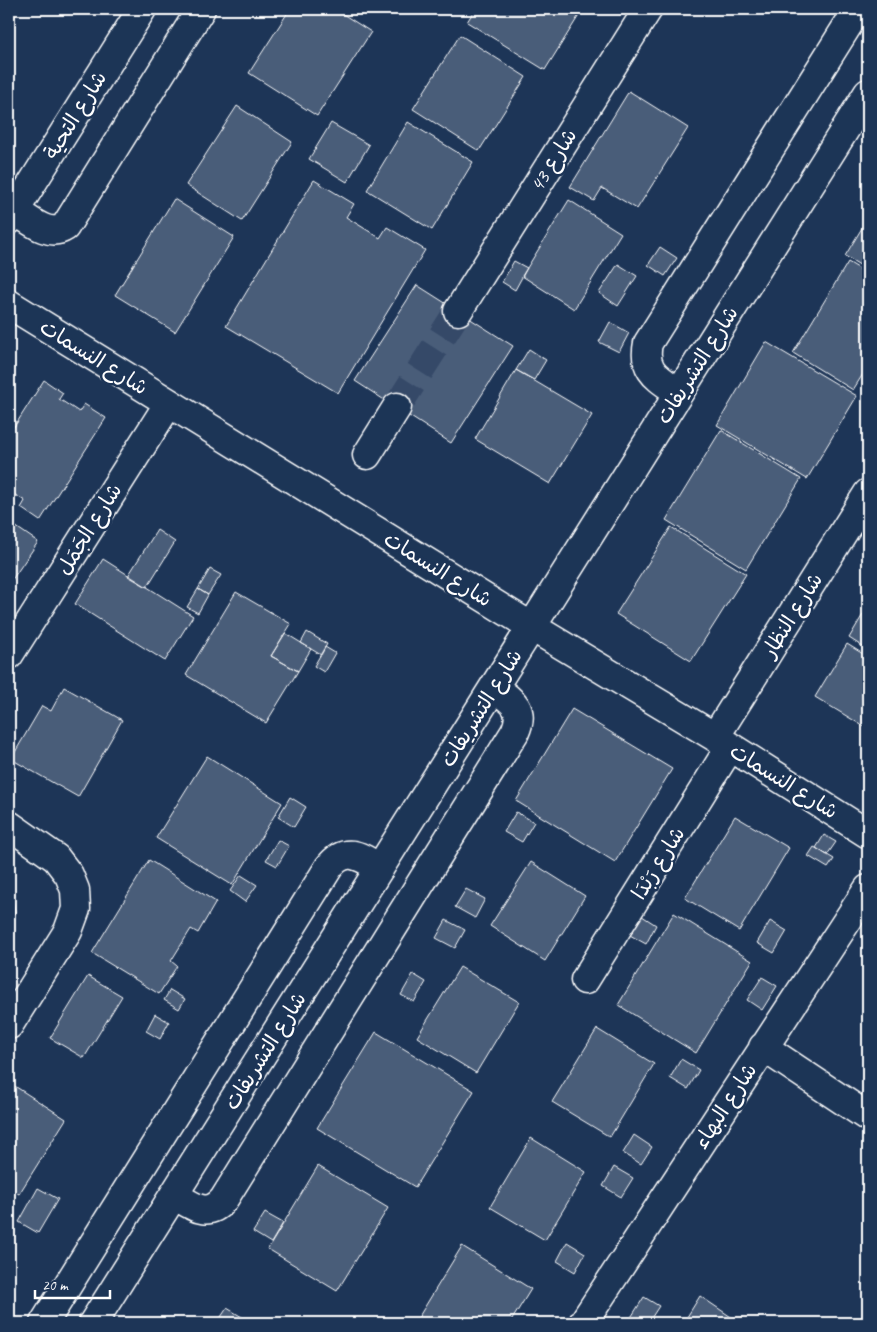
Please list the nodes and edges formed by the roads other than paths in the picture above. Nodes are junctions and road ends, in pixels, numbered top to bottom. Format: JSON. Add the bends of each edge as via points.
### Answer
{"nodes":[{"id":1,"x":142,"y":9,"type":"edge"},
{"id":2,"x":201,"y":9,"type":"edge"},
{"id":3,"x":648,"y":9,"type":"edge"},
{"id":4,"x":858,"y":9,"type":"edge"},
{"id":5,"x":868,"y":93,"type":"edge"},
{"id":6,"x":12,"y":216,"type":"edge"},
{"id":7,"x":9,"y":304,"type":"edge"},
{"id":8,"x":458,"y":311,"type":"tunnel mouth"},
{"id":9,"x":679,"y":393,"type":"junction"},
{"id":10,"x":169,"y":403,"type":"junction"},
{"id":11,"x":397,"y":408,"type":"tunnel mouth"},
{"id":12,"x":367,"y":455,"type":"dead end"},
{"id":13,"x":868,"y":493,"type":"edge"},
{"id":14,"x":532,"y":627,"type":"junction"},
{"id":15,"x":9,"y":655,"type":"edge"},
{"id":16,"x":494,"y":688,"type":"junction"},
{"id":17,"x":723,"y":742,"type":"junction"},
{"id":18,"x":9,"y":825,"type":"edge"},
{"id":19,"x":868,"y":834,"type":"edge"},
{"id":20,"x":380,"y":868,"type":"junction"},
{"id":21,"x":868,"y":889,"type":"edge"},
{"id":22,"x":585,"y":980,"type":"dead end"},
{"id":23,"x":9,"y":1025,"type":"edge"},
{"id":24,"x":763,"y":1047,"type":"junction"},
{"id":25,"x":868,"y":1117,"type":"edge"},
{"id":26,"x":174,"y":1195,"type":"junction"},
{"id":27,"x":44,"y":1323,"type":"edge"},
{"id":28,"x":93,"y":1323,"type":"edge"},
{"id":29,"x":583,"y":1323,"type":"edge"}],
"edges":[{"from":1,"to":6,"type":"street","name":"شارع التحية"},
{"from":2,"to":6,"type":"street","via":[[64,227],[48,230]]},
{"from":3,"to":8,"type":"street","name":"شارع 43"},
{"from":4,"to":9,"type":"street","via":[[648,344],[646,353],[650,370]]},
{"from":5,"to":9,"type":"street","name":"شارع التشريفات"},
{"from":7,"to":10,"type":"street","name":"شارع النسمات"},
{"from":9,"to":14,"type":"street","name":"شارع التشريفات"},
{"from":10,"to":14,"type":"street","name":"شارع النسمات"},
{"from":10,"to":15,"type":"street","name":"شارع الجَمَل"},
{"from":11,"to":12,"type":"street"},
{"from":13,"to":17,"type":"street","name":"شارع النظار"},
{"from":14,"to":16,"type":"street","name":"شارع التشريفات"},
{"from":14,"to":17,"type":"street","name":"شارع النسمات"},
{"from":16,"to":20,"type":"street","name":"شارع التشريفات"},
{"from":16,"to":26,"type":"street","via":[[516,706],[520,718],[515,732],[229,1190],[220,1204],[207,1210]]},
{"from":17,"to":19,"type":"street","name":"شارع النسمات"},
{"from":17,"to":22,"type":"street","name":"شارع رَبْدَا"},
{"from":18,"to":23,"type":"street","via":[[56,858],[65,869],[75,890],[76,909],[68,931]]},
{"from":20,"to":26,"type":"street","name":"شارع التشريفات"},
{"from":20,"to":27,"type":"street","via":[[354,854],[339,857],[329,867]]},
{"from":21,"to":24,"type":"street","name":"شارع البهاء"},
{"from":24,"to":25,"type":"street"},
{"from":24,"to":29,"type":"street","name":"شارع البهاء"},
{"from":26,"to":28,"type":"street","name":"شارع التشريفات"}]}
